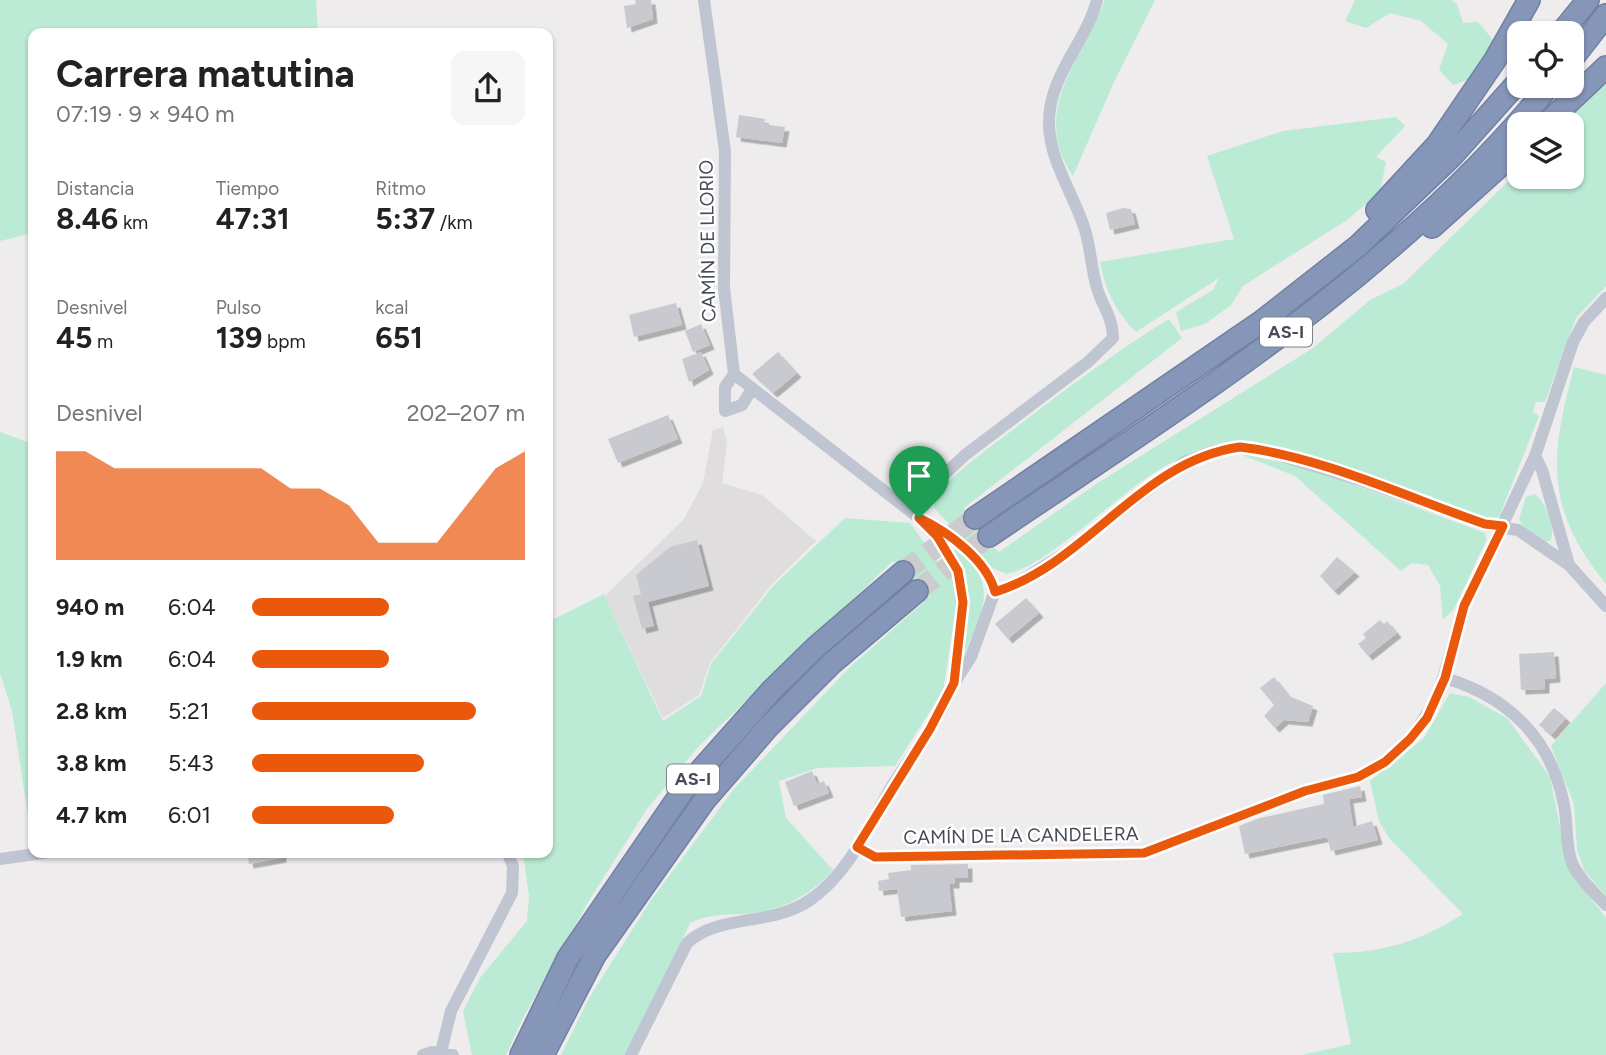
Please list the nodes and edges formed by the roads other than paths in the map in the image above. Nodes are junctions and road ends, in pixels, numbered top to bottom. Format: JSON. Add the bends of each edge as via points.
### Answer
{"nodes":[{"id":1,"x":704,"y":0,"type":"edge"},
{"id":2,"x":1097,"y":0,"type":"edge"},
{"id":3,"x":1529,"y":0,"type":"edge"},
{"id":4,"x":1588,"y":0,"type":"edge"},
{"id":5,"x":1606,"y":15,"type":"edge"},
{"id":6,"x":1571,"y":21,"type":"edge"},
{"id":7,"x":1584,"y":43,"type":"edge"},
{"id":8,"x":1606,"y":67,"type":"edge"},
{"id":9,"x":1507,"y":94,"type":"edge"},
{"id":10,"x":1538,"y":98,"type":"edge"},
{"id":11,"x":1559,"y":112,"type":"edge"},
{"id":12,"x":1507,"y":160,"type":"edge"},
{"id":13,"x":1606,"y":298,"type":"edge"},
{"id":14,"x":1261,"y":322,"type":"junction"},
{"id":15,"x":1275,"y":341,"type":"junction"},
{"id":16,"x":734,"y":374,"type":"junction"},
{"id":17,"x":752,"y":389,"type":"junction"},
{"id":18,"x":1535,"y":456,"type":"junction"},
{"id":19,"x":909,"y":508,"type":"junction"},
{"id":20,"x":919,"y":518,"type":"junction"},
{"id":21,"x":975,"y":518,"type":"tunnel mouth"},
{"id":22,"x":1503,"y":526,"type":"junction"},
{"id":23,"x":989,"y":536,"type":"tunnel mouth"},
{"id":24,"x":1569,"y":565,"type":"junction"},
{"id":25,"x":903,"y":572,"type":"tunnel mouth"},
{"id":26,"x":917,"y":591,"type":"tunnel mouth"},
{"id":27,"x":995,"y":592,"type":"junction"},
{"id":28,"x":1606,"y":606,"type":"edge"},
{"id":29,"x":1445,"y":678,"type":"junction"},
{"id":30,"x":954,"y":683,"type":"junction"},
{"id":31,"x":857,"y":847,"type":"junction"},
{"id":32,"x":28,"y":856,"type":"edge"},
{"id":33,"x":510,"y":858,"type":"edge"},
{"id":34,"x":6,"y":859,"type":"edge"},
{"id":35,"x":1606,"y":905,"type":"edge"},
{"id":36,"x":544,"y":1040,"type":"edge"},
{"id":37,"x":447,"y":1054,"type":"edge"},
{"id":38,"x":423,"y":1055,"type":"edge"},
{"id":39,"x":521,"y":1055,"type":"edge"},
{"id":40,"x":631,"y":1055,"type":"edge"}],
"edges":[{"from":1,"to":16,"type":"street","name":"CAMÍN DE LLORIO","via":[[725,151],[724,288]]},
{"from":2,"to":19,"type":"street","via":[[1058,81],[1049,123],[1054,159],[1085,229],[1113,338],[965,455]]},
{"from":3,"to":14,"type":"highway","via":[[1437,145],[1350,238]]},
{"from":4,"to":6,"type":"highway"},
{"from":5,"to":7,"type":"highway"},
{"from":8,"to":11,"type":"highway"},
{"from":9,"to":14,"type":"highway","number":"AS-I","via":[[1452,156],[1358,246]]},
{"from":10,"to":15,"type":"highway","number":"AS-I","via":[[1470,173],[1375,262]]},
{"from":12,"to":15,"type":"highway","via":[[1380,271]]},
{"from":13,"to":18,"type":"street","name":"CAMÍN DE LA CANDELERA","via":[[1573,342]]},
{"from":14,"to":21,"type":"highway","number":"AS-I"},
{"from":15,"to":23,"type":"highway","number":"AS-I"},
{"from":16,"to":17,"type":"street"},
{"from":16,"to":17,"type":"street","via":[[726,387],[726,411],[742,405]]},
{"from":17,"to":19,"type":"street"},
{"from":18,"to":22,"type":"street","name":"CAMÍN DE LA CANDELERA"},
{"from":18,"to":24,"type":"street"},
{"from":19,"to":20,"type":"street"},
{"from":20,"to":27,"type":"street","via":[[944,530],[975,560]]},
{"from":20,"to":30,"type":"street","via":[[937,536],[958,571],[963,602]]},
{"from":22,"to":24,"type":"street","via":[[1518,530]]},
{"from":22,"to":27,"type":"street","via":[[1240,447],[1184,462],[1068,551]]},
{"from":22,"to":29,"type":"street","name":"CAMÍN DE LA CANDELERA","via":[[1464,606]]},
{"from":24,"to":28,"type":"street"},
{"from":25,"to":36,"type":"highway","number":"AS-I","via":[[781,681],[684,789],[568,958]]},
{"from":26,"to":36,"type":"highway","number":"AS-I","via":[[823,672],[704,801],[595,955]]},
{"from":27,"to":30,"type":"street","via":[[971,657]]},
{"from":29,"to":31,"type":"street","name":"CAMÍN DE LA CANDELERA","via":[[1427,718],[1385,762],[1358,777],[1292,796],[1157,849],[1126,855],[875,857]]},
{"from":29,"to":35,"type":"street","via":[[1491,696],[1535,737],[1562,797],[1573,865]]},
{"from":30,"to":31,"type":"street"},
{"from":31,"to":40,"type":"street","via":[[829,885],[794,909],[774,917],[720,925],[693,937]]},
{"from":32,"to":34,"type":"street"},
{"from":33,"to":37,"type":"street","via":[[512,893],[451,1011]]},
{"from":36,"to":39,"type":"highway","number":"AS-I"},
{"from":37,"to":38,"type":"street"}]}
